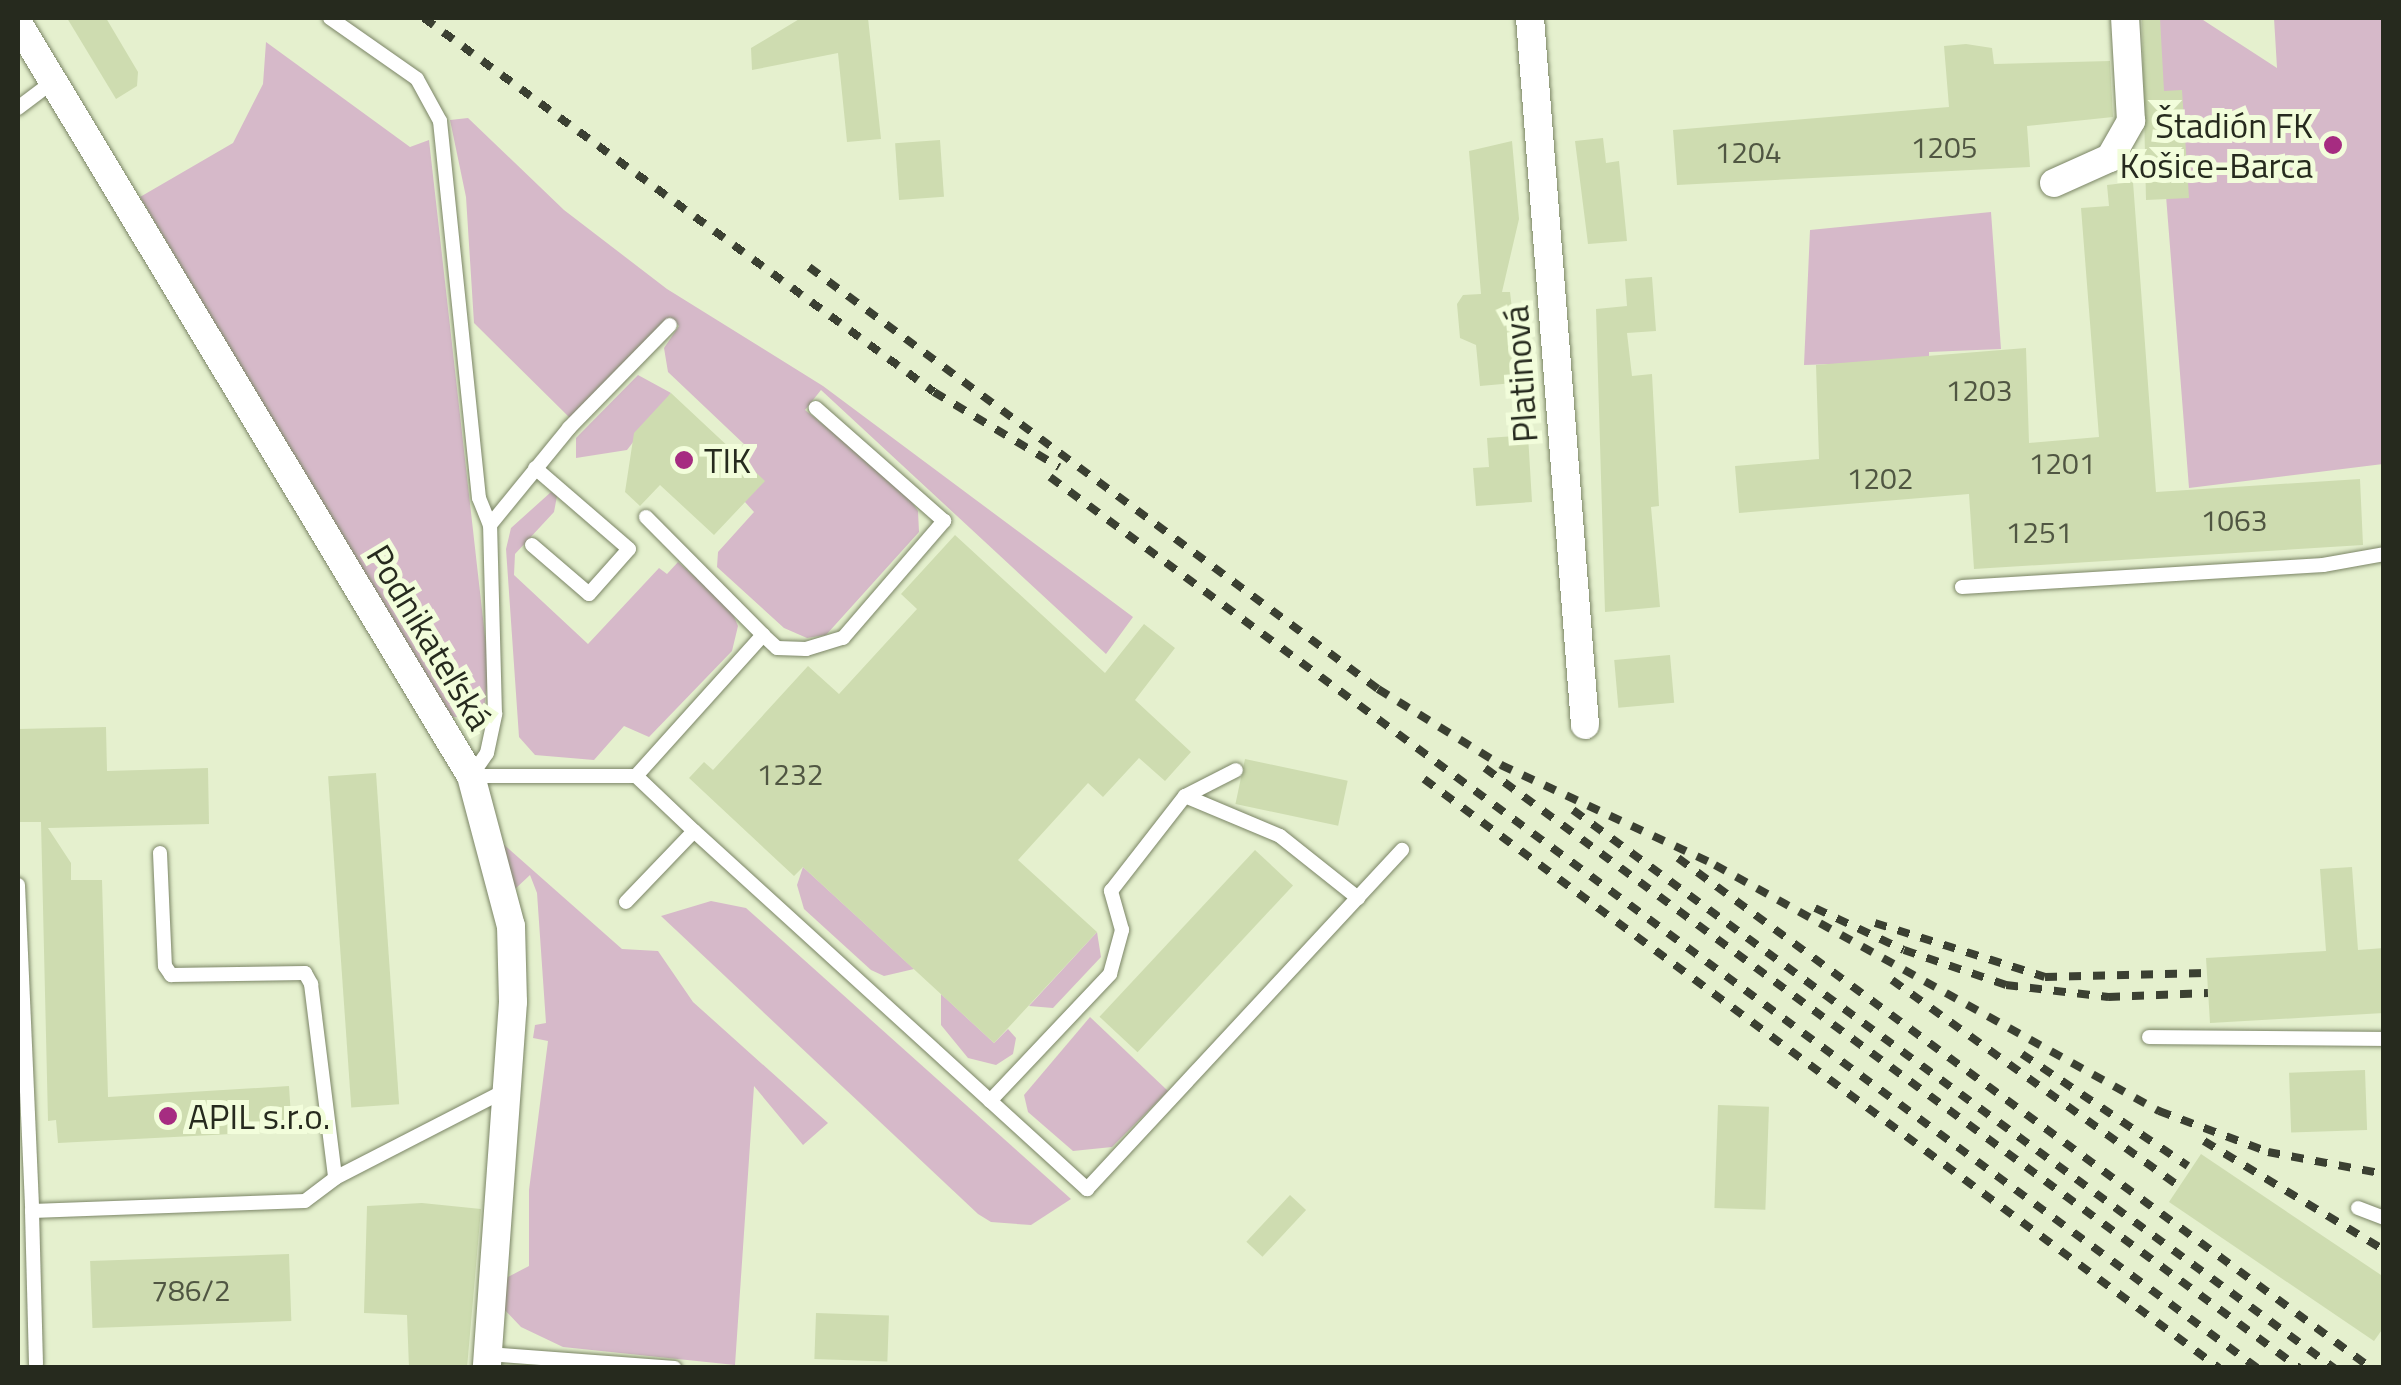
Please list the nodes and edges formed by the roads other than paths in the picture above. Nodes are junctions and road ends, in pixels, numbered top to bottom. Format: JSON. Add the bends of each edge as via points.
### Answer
{"nodes":[{"id":1,"x":330,"y":18,"type":"edge"},
{"id":2,"x":1530,"y":18,"type":"edge"},
{"id":3,"x":2125,"y":18,"type":"edge"},
{"id":4,"x":18,"y":23,"type":"edge"},
{"id":5,"x":50,"y":84,"type":"junction"},
{"id":6,"x":18,"y":108,"type":"edge"},
{"id":7,"x":2054,"y":183,"type":"dead end"},
{"id":8,"x":670,"y":325,"type":"dead end"},
{"id":9,"x":816,"y":408,"type":"dead end"},
{"id":10,"x":534,"y":468,"type":"junction"},
{"id":11,"x":646,"y":517,"type":"dead end"},
{"id":12,"x":490,"y":525,"type":"junction"},
{"id":13,"x":532,"y":545,"type":"dead end"},
{"id":14,"x":2384,"y":554,"type":"edge"},
{"id":15,"x":1962,"y":587,"type":"dead end"},
{"id":16,"x":763,"y":635,"type":"junction"},
{"id":17,"x":1585,"y":725,"type":"dead end"},
{"id":18,"x":1236,"y":770,"type":"dead end"},
{"id":19,"x":470,"y":776,"type":"junction"},
{"id":20,"x":636,"y":776,"type":"junction"},
{"id":21,"x":1185,"y":796,"type":"junction"},
{"id":22,"x":694,"y":832,"type":"junction"},
{"id":23,"x":1402,"y":850,"type":"dead end"},
{"id":24,"x":160,"y":853,"type":"dead end"},
{"id":25,"x":18,"y":885,"type":"edge"},
{"id":26,"x":1358,"y":898,"type":"junction"},
{"id":27,"x":626,"y":902,"type":"dead end"},
{"id":28,"x":2148,"y":1036,"type":"dead end"},
{"id":29,"x":2384,"y":1040,"type":"edge"},
{"id":30,"x":502,"y":1092,"type":"junction"},
{"id":31,"x":990,"y":1101,"type":"junction"},
{"id":32,"x":335,"y":1178,"type":"junction"},
{"id":33,"x":2358,"y":1208,"type":"dead end"},
{"id":34,"x":32,"y":1211,"type":"junction"},
{"id":35,"x":2384,"y":1218,"type":"edge"},
{"id":36,"x":488,"y":1361,"type":"edge"},
{"id":37,"x":36,"y":1364,"type":"dead end"},
{"id":38,"x":674,"y":1368,"type":"edge"}],
"edges":[{"from":1,"to":12,"type":"lane","via":[[417,79],[440,121],[479,498]]},
{"from":2,"to":17,"type":"street","name":"Platinová"},
{"from":3,"to":7,"type":"street","via":[[2131,121],[2110,158]]},
{"from":4,"to":5,"type":"street","name":"Podnikateľská"},
{"from":5,"to":6,"type":"lane"},
{"from":5,"to":19,"type":"street","name":"Podnikateľská"},
{"from":8,"to":10,"type":"lane"},
{"from":9,"to":16,"type":"lane","via":[[944,521],[843,638],[792,649],[777,648]]},
{"from":10,"to":12,"type":"lane"},
{"from":10,"to":13,"type":"lane","via":[[630,549],[589,594]]},
{"from":11,"to":16,"type":"lane"},
{"from":12,"to":19,"type":"lane","via":[[495,714],[487,752]]},
{"from":14,"to":15,"type":"lane","via":[[2323,564]]},
{"from":16,"to":20,"type":"lane"},
{"from":18,"to":21,"type":"lane"},
{"from":19,"to":20,"type":"lane"},
{"from":19,"to":30,"type":"street","name":"Podnikateľská","via":[[511,926],[513,1002]]},
{"from":20,"to":22,"type":"lane"},
{"from":21,"to":26,"type":"lane","via":[[1280,836]]},
{"from":21,"to":31,"type":"lane","via":[[1111,891],[1122,930],[1110,974]]},
{"from":22,"to":27,"type":"lane"},
{"from":22,"to":31,"type":"lane"},
{"from":23,"to":26,"type":"lane"},
{"from":24,"to":32,"type":"lane","via":[[165,966],[171,975],[305,972]]},
{"from":25,"to":34,"type":"lane"},
{"from":26,"to":31,"type":"lane","via":[[1087,1189]]},
{"from":28,"to":29,"type":"lane"},
{"from":30,"to":32,"type":"lane"},
{"from":30,"to":36,"type":"street","name":"Podnikateľská"},
{"from":32,"to":34,"type":"lane","via":[[304,1202]]},
{"from":33,"to":35,"type":"lane"},
{"from":34,"to":37,"type":"lane"},
{"from":36,"to":38,"type":"lane"}]}
